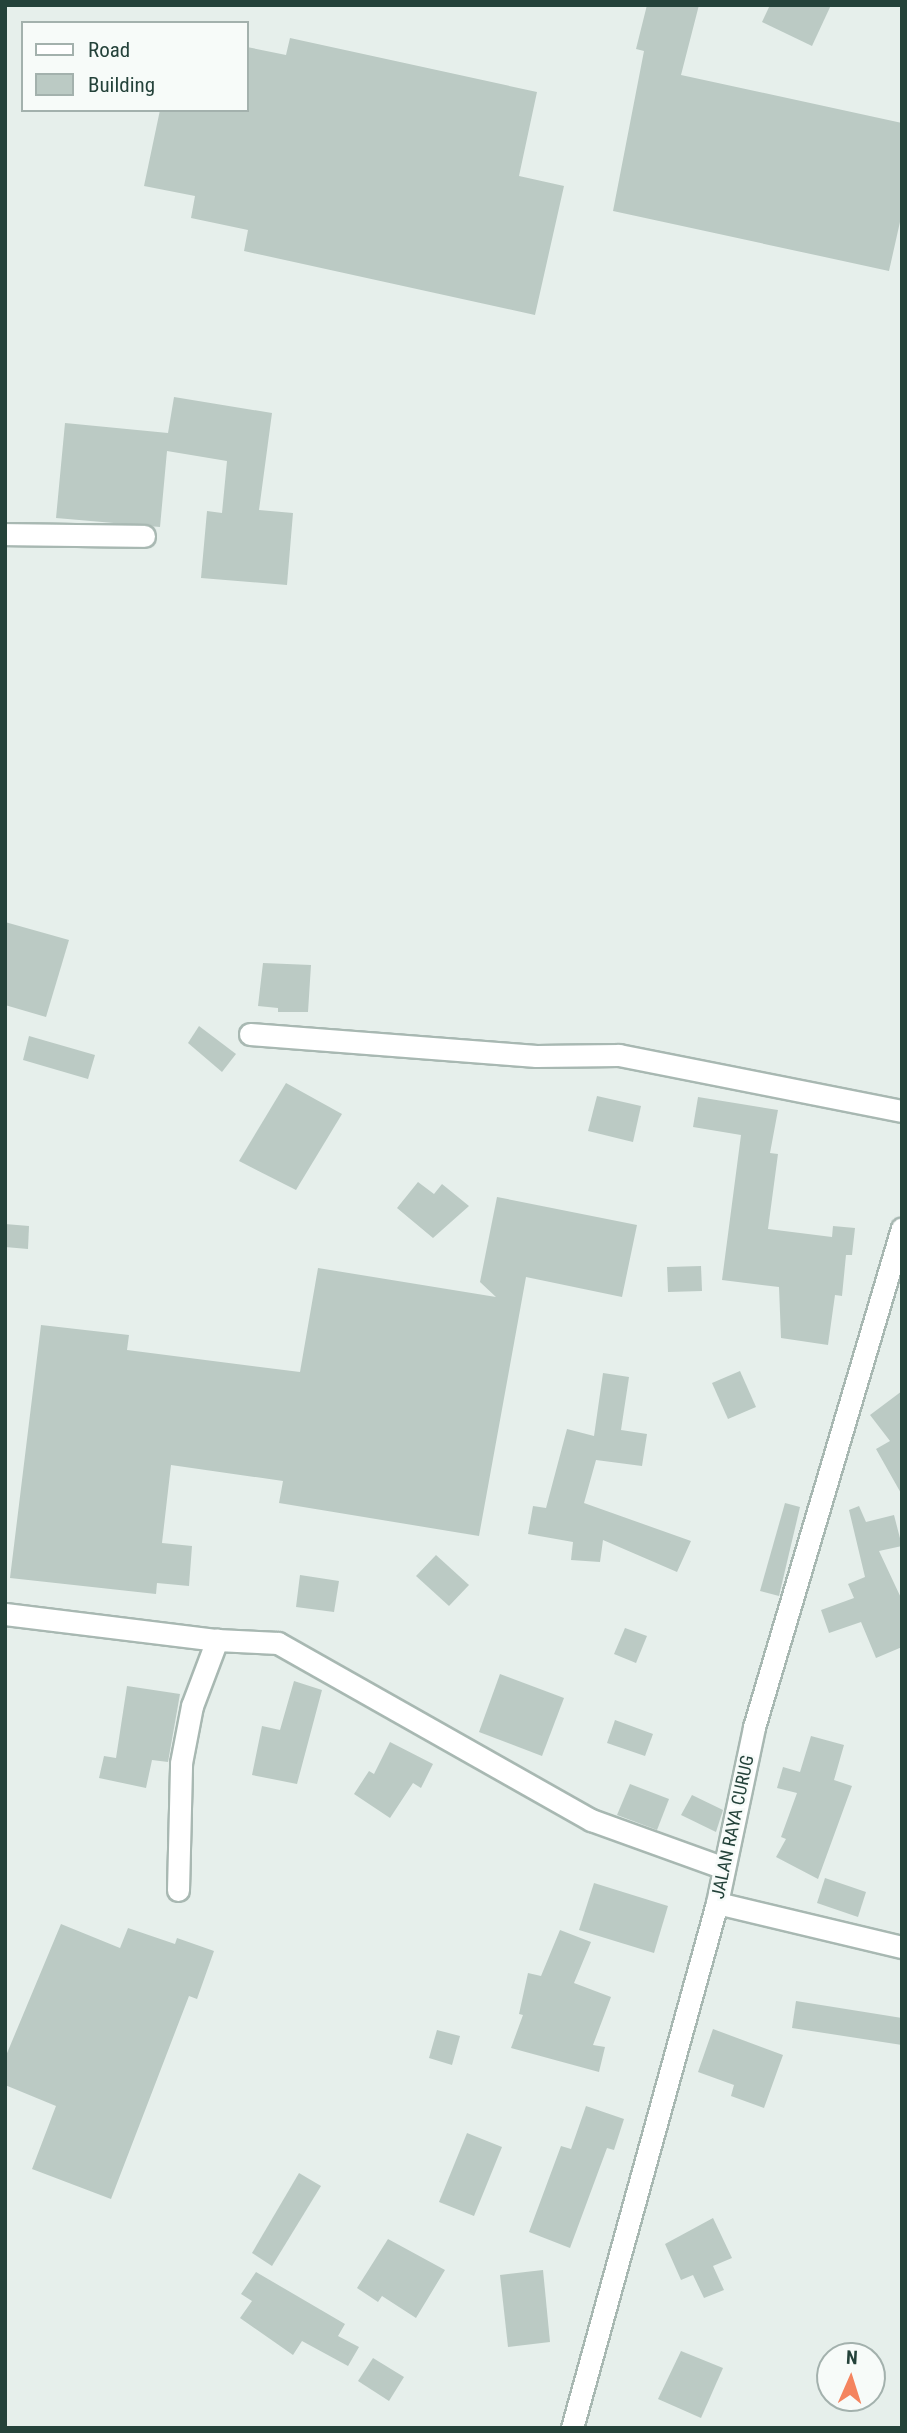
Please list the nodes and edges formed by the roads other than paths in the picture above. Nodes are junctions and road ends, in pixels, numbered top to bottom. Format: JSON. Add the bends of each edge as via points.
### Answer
{"nodes":[{"id":1,"x":5,"y":534,"type":"edge"},
{"id":2,"x":144,"y":536,"type":"dead end"},
{"id":3,"x":250,"y":1034,"type":"dead end"},
{"id":4,"x":902,"y":1111,"type":"edge"},
{"id":5,"x":902,"y":1228,"type":"edge"},
{"id":6,"x":5,"y":1614,"type":"edge"},
{"id":7,"x":217,"y":1640,"type":"junction"},
{"id":8,"x":724,"y":1868,"type":"junction"},
{"id":9,"x":178,"y":1890,"type":"dead end"},
{"id":10,"x":717,"y":1903,"type":"junction"},
{"id":11,"x":902,"y":1947,"type":"edge"},
{"id":12,"x":572,"y":2428,"type":"edge"}],
"edges":[{"from":1,"to":2,"type":"street"},
{"from":3,"to":4,"type":"street","via":[[537,1056],[619,1055]]},
{"from":5,"to":8,"type":"street","name":"JALAN RAYA CURUG","via":[[754,1727]]},
{"from":6,"to":7,"type":"street"},
{"from":7,"to":8,"type":"street","via":[[278,1643],[591,1820]]},
{"from":7,"to":9,"type":"street","via":[[192,1706],[181,1763]]},
{"from":8,"to":10,"type":"street","name":"JALAN RAYA CURUG"},
{"from":10,"to":11,"type":"street"},
{"from":10,"to":12,"type":"street","name":"JALAN RAYA CURUG"}]}
